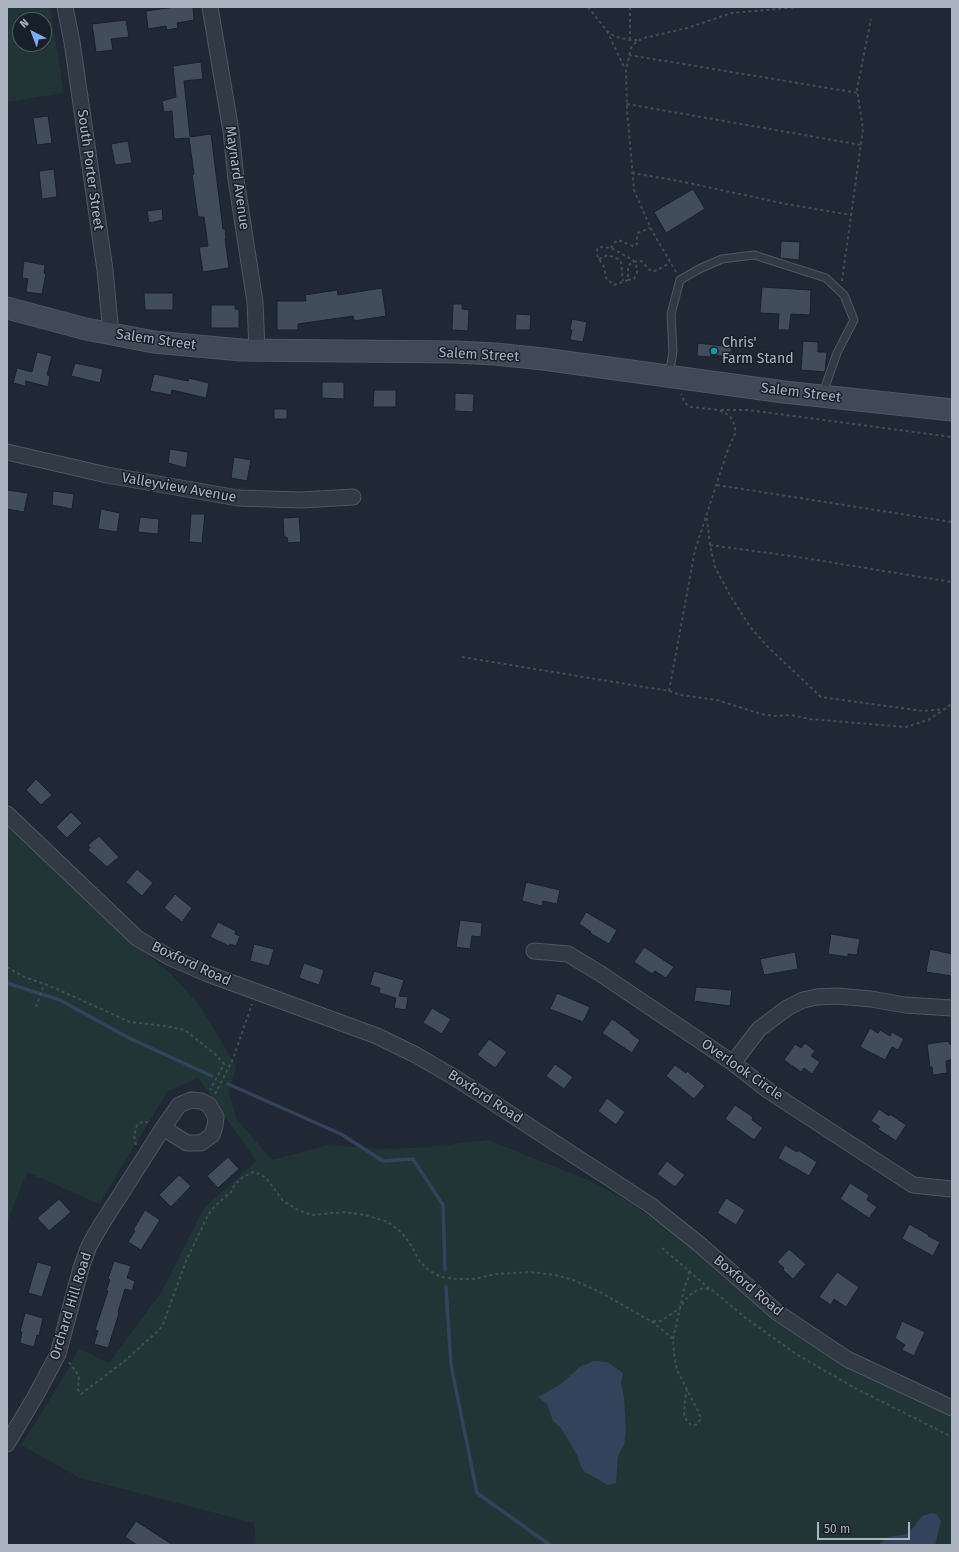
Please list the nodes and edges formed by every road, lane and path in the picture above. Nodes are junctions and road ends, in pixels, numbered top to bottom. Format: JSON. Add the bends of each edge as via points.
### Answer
{"nodes":[{"id":1,"x":65,"y":7,"type":"edge"},
{"id":2,"x":210,"y":7,"type":"edge"},
{"id":3,"x":588,"y":7,"type":"edge"},
{"id":4,"x":630,"y":7,"type":"edge"},
{"id":5,"x":799,"y":7,"type":"edge"},
{"id":6,"x":872,"y":19,"type":"dead end"},
{"id":7,"x":607,"y":31,"type":"junction"},
{"id":8,"x":630,"y":40,"type":"junction"},
{"id":9,"x":641,"y":40,"type":"junction"},
{"id":10,"x":629,"y":55,"type":"junction"},
{"id":11,"x":626,"y":70,"type":"junction"},
{"id":12,"x":858,"y":93,"type":"junction"},
{"id":13,"x":627,"y":104,"type":"junction"},
{"id":14,"x":861,"y":145,"type":"junction"},
{"id":15,"x":632,"y":173,"type":"junction"},
{"id":16,"x":851,"y":215,"type":"junction"},
{"id":17,"x":651,"y":228,"type":"junction"},
{"id":18,"x":611,"y":248,"type":"junction"},
{"id":19,"x":599,"y":259,"type":"junction"},
{"id":20,"x":634,"y":262,"type":"junction"},
{"id":21,"x":670,"y":263,"type":"junction"},
{"id":22,"x":628,"y":280,"type":"junction"},
{"id":23,"x":680,"y":280,"type":"junction"},
{"id":24,"x":623,"y":282,"type":"junction"},
{"id":25,"x":841,"y":292,"type":"junction"},
{"id":26,"x":7,"y":308,"type":"edge"},
{"id":27,"x":111,"y":334,"type":"junction"},
{"id":28,"x":257,"y":350,"type":"junction"},
{"id":29,"x":676,"y":376,"type":"junction"},
{"id":30,"x":822,"y":396,"type":"junction"},
{"id":31,"x":719,"y":410,"type":"junction"},
{"id":32,"x":952,"y":410,"type":"edge"},
{"id":33,"x":952,"y":438,"type":"edge"},
{"id":34,"x":7,"y":452,"type":"edge"},
{"id":35,"x":717,"y":485,"type":"junction"},
{"id":36,"x":353,"y":497,"type":"dead end"},
{"id":37,"x":706,"y":517,"type":"junction"},
{"id":38,"x":952,"y":522,"type":"edge"},
{"id":39,"x":710,"y":545,"type":"junction"},
{"id":40,"x":952,"y":582,"type":"edge"},
{"id":41,"x":462,"y":657,"type":"dead end"},
{"id":42,"x":669,"y":691,"type":"junction"},
{"id":43,"x":952,"y":703,"type":"edge"},
{"id":44,"x":945,"y":709,"type":"junction"},
{"id":45,"x":7,"y":814,"type":"edge"},
{"id":46,"x":534,"y":951,"type":"dead end"},
{"id":47,"x":7,"y":967,"type":"edge"},
{"id":48,"x":44,"y":984,"type":"junction"},
{"id":49,"x":256,"y":992,"type":"junction"},
{"id":50,"x":36,"y":1007,"type":"dead end"},
{"id":51,"x":952,"y":1008,"type":"edge"},
{"id":52,"x":733,"y":1063,"type":"junction"},
{"id":53,"x":209,"y":1098,"type":"junction"},
{"id":54,"x":157,"y":1126,"type":"junction"},
{"id":55,"x":136,"y":1147,"type":"dead end"},
{"id":56,"x":951,"y":1189,"type":"dead end"},
{"id":57,"x":662,"y":1248,"type":"dead end"},
{"id":58,"x":689,"y":1271,"type":"junction"},
{"id":59,"x":712,"y":1290,"type":"junction"},
{"id":60,"x":680,"y":1308,"type":"junction"},
{"id":61,"x":652,"y":1321,"type":"junction"},
{"id":62,"x":673,"y":1339,"type":"junction"},
{"id":63,"x":68,"y":1361,"type":"dead end"},
{"id":64,"x":687,"y":1390,"type":"junction"},
{"id":65,"x":952,"y":1408,"type":"edge"},
{"id":66,"x":952,"y":1437,"type":"edge"},
{"id":67,"x":7,"y":1444,"type":"edge"}],
"edges":[{"from":1,"to":27,"type":"street","name":"South Porter Street","via":[[105,270]]},
{"from":2,"to":28,"type":"street","name":"Maynard Avenue","via":[[231,131],[255,302]]},
{"from":3,"to":7,"type":"path"},
{"from":4,"to":8,"type":"path"},
{"from":5,"to":9,"type":"path","via":[[732,13]]},
{"from":6,"to":12,"type":"path"},
{"from":7,"to":8,"type":"path","via":[[616,37]]},
{"from":7,"to":11,"type":"path"},
{"from":8,"to":9,"type":"path"},
{"from":9,"to":10,"type":"path","via":[[631,48]]},
{"from":10,"to":11,"type":"path"},
{"from":10,"to":12,"type":"path"},
{"from":11,"to":13,"type":"path"},
{"from":12,"to":14,"type":"path","via":[[863,129]]},
{"from":13,"to":14,"type":"path"},
{"from":13,"to":15,"type":"path"},
{"from":14,"to":16,"type":"path"},
{"from":15,"to":16,"type":"path"},
{"from":15,"to":17,"type":"path","via":[[634,190]]},
{"from":16,"to":25,"type":"path"},
{"from":17,"to":18,"type":"path","via":[[637,235],[637,244],[634,246],[618,240]]},
{"from":17,"to":21,"type":"path"},
{"from":18,"to":19,"type":"path","via":[[599,247],[596,253]]},
{"from":18,"to":20,"type":"path","via":[[630,257]]},
{"from":19,"to":24,"type":"path","via":[[606,278],[614,284]]},
{"from":19,"to":24,"type":"path","via":[[608,255],[618,259],[621,262]]},
{"from":20,"to":21,"type":"path","via":[[641,261],[651,271]]},
{"from":20,"to":22,"type":"path","via":[[628,267]]},
{"from":20,"to":22,"type":"path","via":[[637,273],[634,279]]},
{"from":21,"to":23,"type":"path"},
{"from":22,"to":24,"type":"path"},
{"from":23,"to":25,"type":"lane","via":[[722,259],[754,254],[826,278]]},
{"from":23,"to":29,"type":"lane","via":[[671,314]]},
{"from":25,"to":30,"type":"lane","via":[[854,320],[836,353]]},
{"from":26,"to":27,"type":"main road","name":"Salem Street"},
{"from":27,"to":28,"type":"main road","name":"Salem Street","via":[[154,342]]},
{"from":28,"to":29,"type":"main road","name":"Salem Street","via":[[495,354]]},
{"from":29,"to":30,"type":"main road","name":"Salem Street"},
{"from":29,"to":31,"type":"path","via":[[685,404]]},
{"from":30,"to":32,"type":"main road","name":"Salem Street"},
{"from":31,"to":33,"type":"path","via":[[748,410]]},
{"from":31,"to":35,"type":"path","via":[[730,416],[735,426],[735,434]]},
{"from":34,"to":36,"type":"street","name":"Valleyview Avenue","via":[[107,476],[238,498],[301,500]]},
{"from":35,"to":37,"type":"path"},
{"from":35,"to":38,"type":"path"},
{"from":37,"to":39,"type":"path"},
{"from":37,"to":42,"type":"path","via":[[695,550]]},
{"from":39,"to":40,"type":"path"},
{"from":39,"to":44,"type":"path","via":[[715,566],[751,628],[821,697],[923,711]]},
{"from":41,"to":42,"type":"path"},
{"from":42,"to":44,"type":"path","via":[[717,700],[761,714],[791,715],[875,726],[906,727],[928,720]]},
{"from":43,"to":44,"type":"path"},
{"from":45,"to":49,"type":"street","name":"Boxford Road","via":[[137,938],[169,957]]},
{"from":46,"to":52,"type":"street","name":"Overlook Circle","via":[[568,954]]},
{"from":47,"to":48,"type":"path"},
{"from":48,"to":50,"type":"path"},
{"from":48,"to":53,"type":"path","via":[[130,1022],[185,1030],[224,1064]]},
{"from":49,"to":53,"type":"path","via":[[234,1058]]},
{"from":49,"to":65,"type":"street","name":"Boxford Road","via":[[377,1036],[457,1079],[650,1205],[778,1313],[846,1359]]},
{"from":51,"to":52,"type":"street","via":[[837,996],[803,1000],[787,1008],[760,1029]]},
{"from":52,"to":56,"type":"street","name":"Overlook Circle","via":[[769,1090],[913,1185]]},
{"from":53,"to":54,"type":"street","name":"Orchard Hill Road","via":[[183,1102]]},
{"from":53,"to":54,"type":"street","via":[[216,1122],[212,1135],[205,1141],[187,1143]]},
{"from":54,"to":55,"type":"path","via":[[143,1121],[137,1125],[134,1136]]},
{"from":54,"to":67,"type":"street","name":"Orchard Hill Road","via":[[90,1246],[81,1268],[58,1354]]},
{"from":57,"to":58,"type":"path"},
{"from":58,"to":59,"type":"path"},
{"from":58,"to":60,"type":"path"},
{"from":59,"to":60,"type":"path","via":[[703,1288],[694,1292]]},
{"from":59,"to":66,"type":"path","via":[[796,1354],[853,1387]]},
{"from":60,"to":61,"type":"path","via":[[661,1321]]},
{"from":60,"to":62,"type":"path"},
{"from":61,"to":62,"type":"path"},
{"from":61,"to":63,"type":"path","via":[[598,1291],[555,1275],[532,1272],[495,1274],[475,1279],[441,1277],[420,1262],[412,1245],[388,1222],[344,1212],[312,1215],[300,1211],[283,1201],[267,1179],[252,1172],[242,1176],[231,1192],[208,1215],[186,1261],[162,1327],[126,1360],[81,1394],[78,1390],[79,1376]]},
{"from":62,"to":64,"type":"path","via":[[677,1370]]},
{"from":64,"to":64,"type":"path","via":[[701,1419],[696,1425],[691,1426],[684,1414]]}]}
